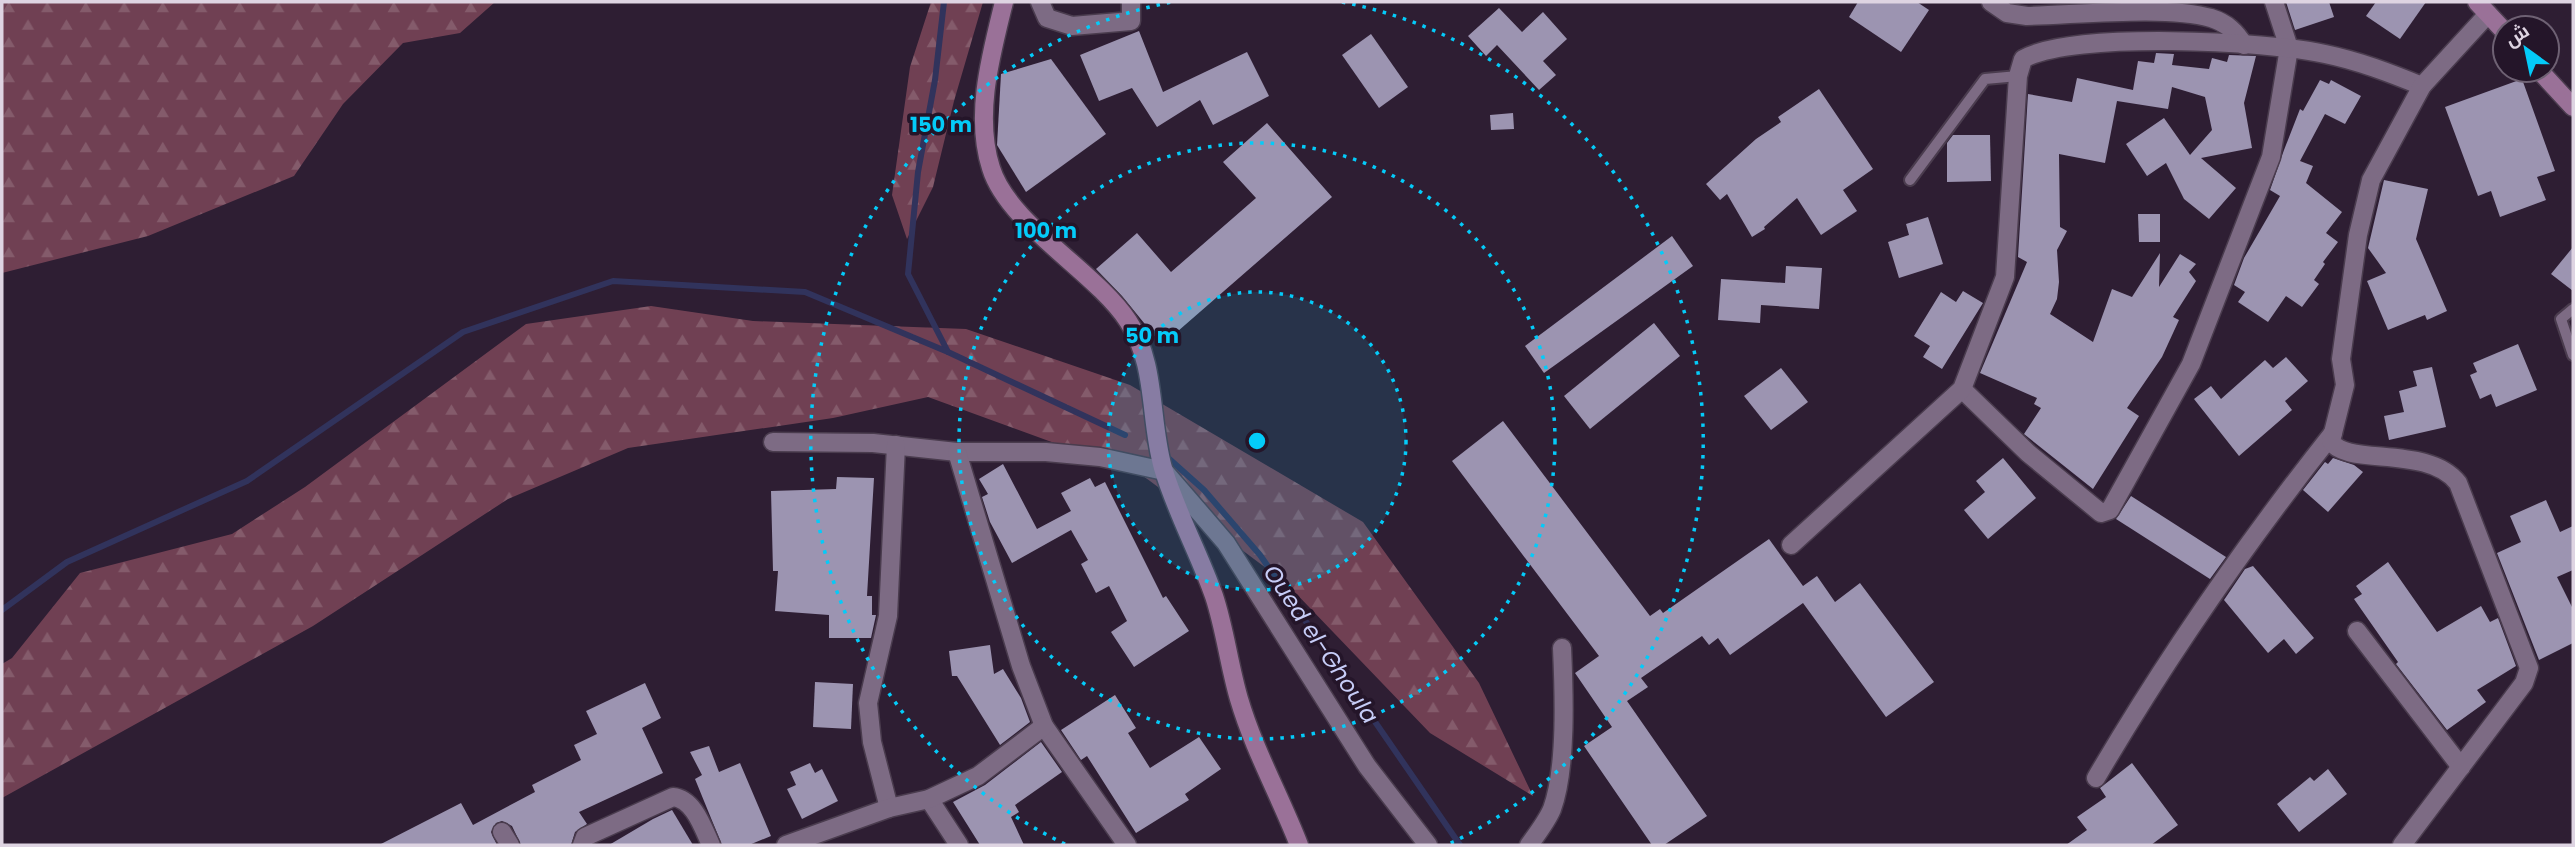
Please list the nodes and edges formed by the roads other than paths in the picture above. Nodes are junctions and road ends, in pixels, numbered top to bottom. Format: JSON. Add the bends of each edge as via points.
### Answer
{"nodes":[{"id":1,"x":1004,"y":2,"type":"edge"},
{"id":2,"x":1040,"y":2,"type":"edge"},
{"id":3,"x":1131,"y":2,"type":"edge"},
{"id":4,"x":1991,"y":2,"type":"edge"},
{"id":5,"x":2274,"y":2,"type":"edge"},
{"id":6,"x":2482,"y":8,"type":"edge"},
{"id":7,"x":2244,"y":45,"type":"junction"},
{"id":8,"x":2289,"y":48,"type":"junction"},
{"id":9,"x":2018,"y":76,"type":"junction"},
{"id":10,"x":2552,"y":84,"type":"edge"},
{"id":11,"x":2422,"y":86,"type":"junction"},
{"id":12,"x":2573,"y":107,"type":"edge"},
{"id":13,"x":1910,"y":180,"type":"dead end"},
{"id":14,"x":2573,"y":309,"type":"edge"},
{"id":15,"x":2573,"y":355,"type":"edge"},
{"id":16,"x":1962,"y":389,"type":"junction"},
{"id":17,"x":2333,"y":433,"type":"junction"},
{"id":18,"x":773,"y":442,"type":"dead end"},
{"id":19,"x":896,"y":445,"type":"junction"},
{"id":20,"x":957,"y":452,"type":"junction"},
{"id":21,"x":1164,"y":471,"type":"junction"},
{"id":22,"x":1791,"y":545,"type":"dead end"},
{"id":23,"x":2357,"y":631,"type":"dead end"},
{"id":24,"x":1562,"y":648,"type":"dead end"},
{"id":25,"x":1044,"y":726,"type":"junction"},
{"id":26,"x":2461,"y":767,"type":"junction"},
{"id":27,"x":2096,"y":778,"type":"dead end"},
{"id":28,"x":929,"y":799,"type":"junction"},
{"id":29,"x":889,"y":808,"type":"junction"},
{"id":30,"x":582,"y":845,"type":"edge"},
{"id":31,"x":711,"y":845,"type":"edge"},
{"id":32,"x":786,"y":845,"type":"edge"},
{"id":33,"x":959,"y":845,"type":"edge"},
{"id":34,"x":1127,"y":845,"type":"edge"},
{"id":35,"x":1299,"y":845,"type":"edge"},
{"id":36,"x":1428,"y":845,"type":"edge"},
{"id":37,"x":1529,"y":845,"type":"edge"},
{"id":38,"x":2402,"y":845,"type":"edge"}],
"edges":[{"from":1,"to":21,"type":"main road","via":[[991,55],[983,131],[991,171],[1041,235],[1128,320],[1147,362]]},
{"from":2,"to":3,"type":"street","via":[[1047,18],[1072,26],[1131,21]]},
{"from":4,"to":7,"type":"street","via":[[2017,15],[2157,13],[2211,18],[2229,27]]},
{"from":5,"to":8,"type":"street"},
{"from":6,"to":11,"type":"street"},
{"from":7,"to":8,"type":"street"},
{"from":7,"to":9,"type":"street","via":[[2097,43],[2029,56],[2019,65]]},
{"from":8,"to":11,"type":"street","via":[[2357,61]]},
{"from":8,"to":16,"type":"street","via":[[2271,157],[2190,364],[2110,510],[2101,513],[2038,462]]},
{"from":9,"to":13,"type":"lane","via":[[1985,79]]},
{"from":9,"to":16,"type":"street","via":[[2005,277]]},
{"from":10,"to":12,"type":"main road"},
{"from":11,"to":17,"type":"street","via":[[2371,180],[2358,235],[2341,359],[2345,385]]},
{"from":14,"to":15,"type":"lane","via":[[2561,318]]},
{"from":16,"to":22,"type":"street"},
{"from":17,"to":26,"type":"street","via":[[2334,447],[2343,452],[2426,461],[2439,465],[2458,483],[2529,668],[2524,684]]},
{"from":17,"to":27,"type":"street","via":[[2159,671]]},
{"from":18,"to":19,"type":"street"},
{"from":19,"to":20,"type":"street"},
{"from":19,"to":29,"type":"street","via":[[888,616],[868,703],[872,742]]},
{"from":20,"to":21,"type":"street","via":[[1046,452],[1100,457]]},
{"from":20,"to":25,"type":"street","via":[[1021,666]]},
{"from":21,"to":35,"type":"main road","via":[[1214,597],[1238,698],[1257,751]]},
{"from":21,"to":36,"type":"street","via":[[1226,543],[1367,766]]},
{"from":23,"to":26,"type":"street"},
{"from":24,"to":37,"type":"street","via":[[1565,700],[1560,763],[1552,809]]},
{"from":25,"to":28,"type":"street","via":[[978,776]]},
{"from":25,"to":34,"type":"street"},
{"from":26,"to":38,"type":"street"},
{"from":28,"to":29,"type":"street"},
{"from":28,"to":33,"type":"street"},
{"from":29,"to":32,"type":"street"},
{"from":30,"to":31,"type":"street","via":[[585,837],[681,797],[695,811]]}]}
